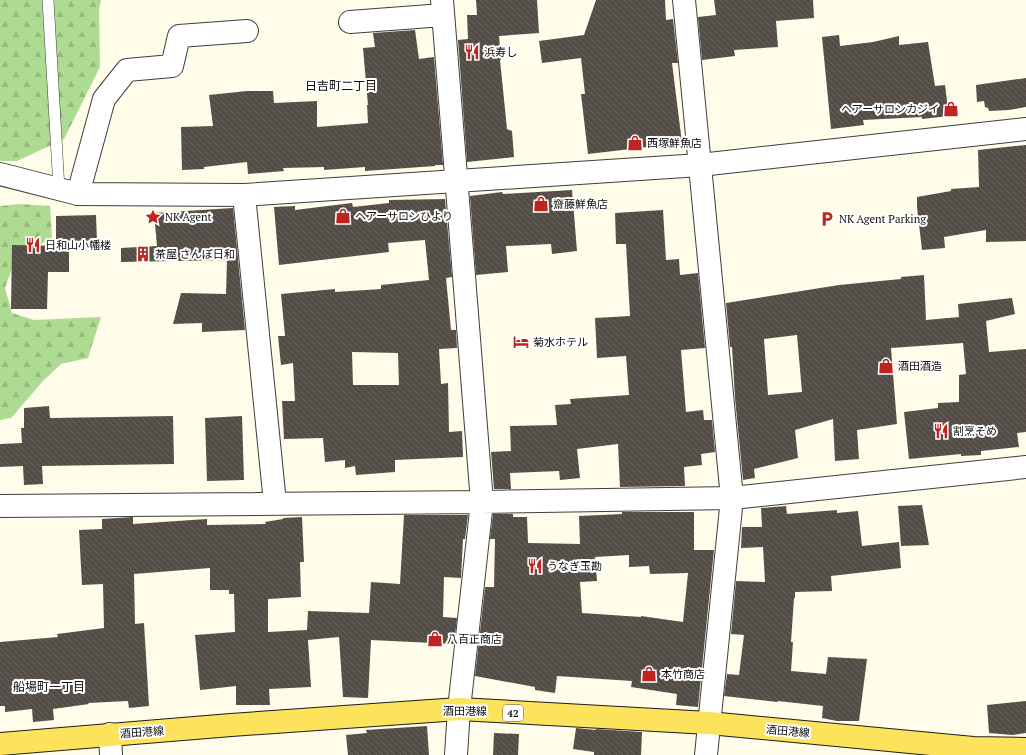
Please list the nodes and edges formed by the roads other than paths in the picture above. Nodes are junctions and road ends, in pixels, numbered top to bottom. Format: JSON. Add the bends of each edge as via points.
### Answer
{"nodes":[{"id":1,"x":48,"y":0,"type":"edge"},
{"id":2,"x":684,"y":0,"type":"edge"},
{"id":3,"x":442,"y":8,"type":"edge"},
{"id":4,"x":350,"y":22,"type":"dead end"},
{"id":5,"x":247,"y":31,"type":"dead end"},
{"id":6,"x":1026,"y":129,"type":"edge"},
{"id":7,"x":700,"y":165,"type":"junction"},
{"id":8,"x":0,"y":174,"type":"edge"},
{"id":9,"x":457,"y":181,"type":"junction"},
{"id":10,"x":68,"y":191,"type":"junction"},
{"id":11,"x":244,"y":195,"type":"junction"},
{"id":12,"x":1026,"y":467,"type":"edge"},
{"id":13,"x":732,"y":498,"type":"junction"},
{"id":14,"x":482,"y":502,"type":"junction"},
{"id":15,"x":274,"y":504,"type":"junction"},
{"id":16,"x":0,"y":506,"type":"edge"},
{"id":17,"x":459,"y":710,"type":"junction"},
{"id":18,"x":709,"y":723,"type":"junction"},
{"id":19,"x":0,"y":744,"type":"edge"},
{"id":20,"x":110,"y":745,"type":"edge"},
{"id":21,"x":1026,"y":749,"type":"edge"},
{"id":22,"x":456,"y":755,"type":"edge"},
{"id":23,"x":706,"y":755,"type":"edge"}],
"edges":[{"from":1,"to":10,"type":"lane"},
{"from":2,"to":7,"type":"street"},
{"from":3,"to":4,"type":"street"},
{"from":3,"to":9,"type":"street"},
{"from":5,"to":10,"type":"street","via":[[179,36],[172,66],[127,70],[104,99]]},
{"from":6,"to":7,"type":"street"},
{"from":7,"to":9,"type":"street"},
{"from":7,"to":13,"type":"street"},
{"from":8,"to":10,"type":"street"},
{"from":9,"to":11,"type":"street"},
{"from":9,"to":14,"type":"street"},
{"from":10,"to":11,"type":"street"},
{"from":11,"to":15,"type":"street"},
{"from":12,"to":13,"type":"street"},
{"from":13,"to":14,"type":"street"},
{"from":13,"to":18,"type":"street"},
{"from":14,"to":15,"type":"street"},
{"from":14,"to":17,"type":"street"},
{"from":15,"to":16,"type":"street"},
{"from":17,"to":18,"type":"main road","name":"酒田港線","number":"42"},
{"from":17,"to":20,"type":"main road","name":"酒田港線","number":"42"},
{"from":17,"to":22,"type":"street"},
{"from":18,"to":21,"type":"main road","name":"酒田港線","number":"42","via":[[973,748]]},
{"from":18,"to":23,"type":"street"},
{"from":19,"to":20,"type":"main road","name":"酒田港線","number":"42"}]}
